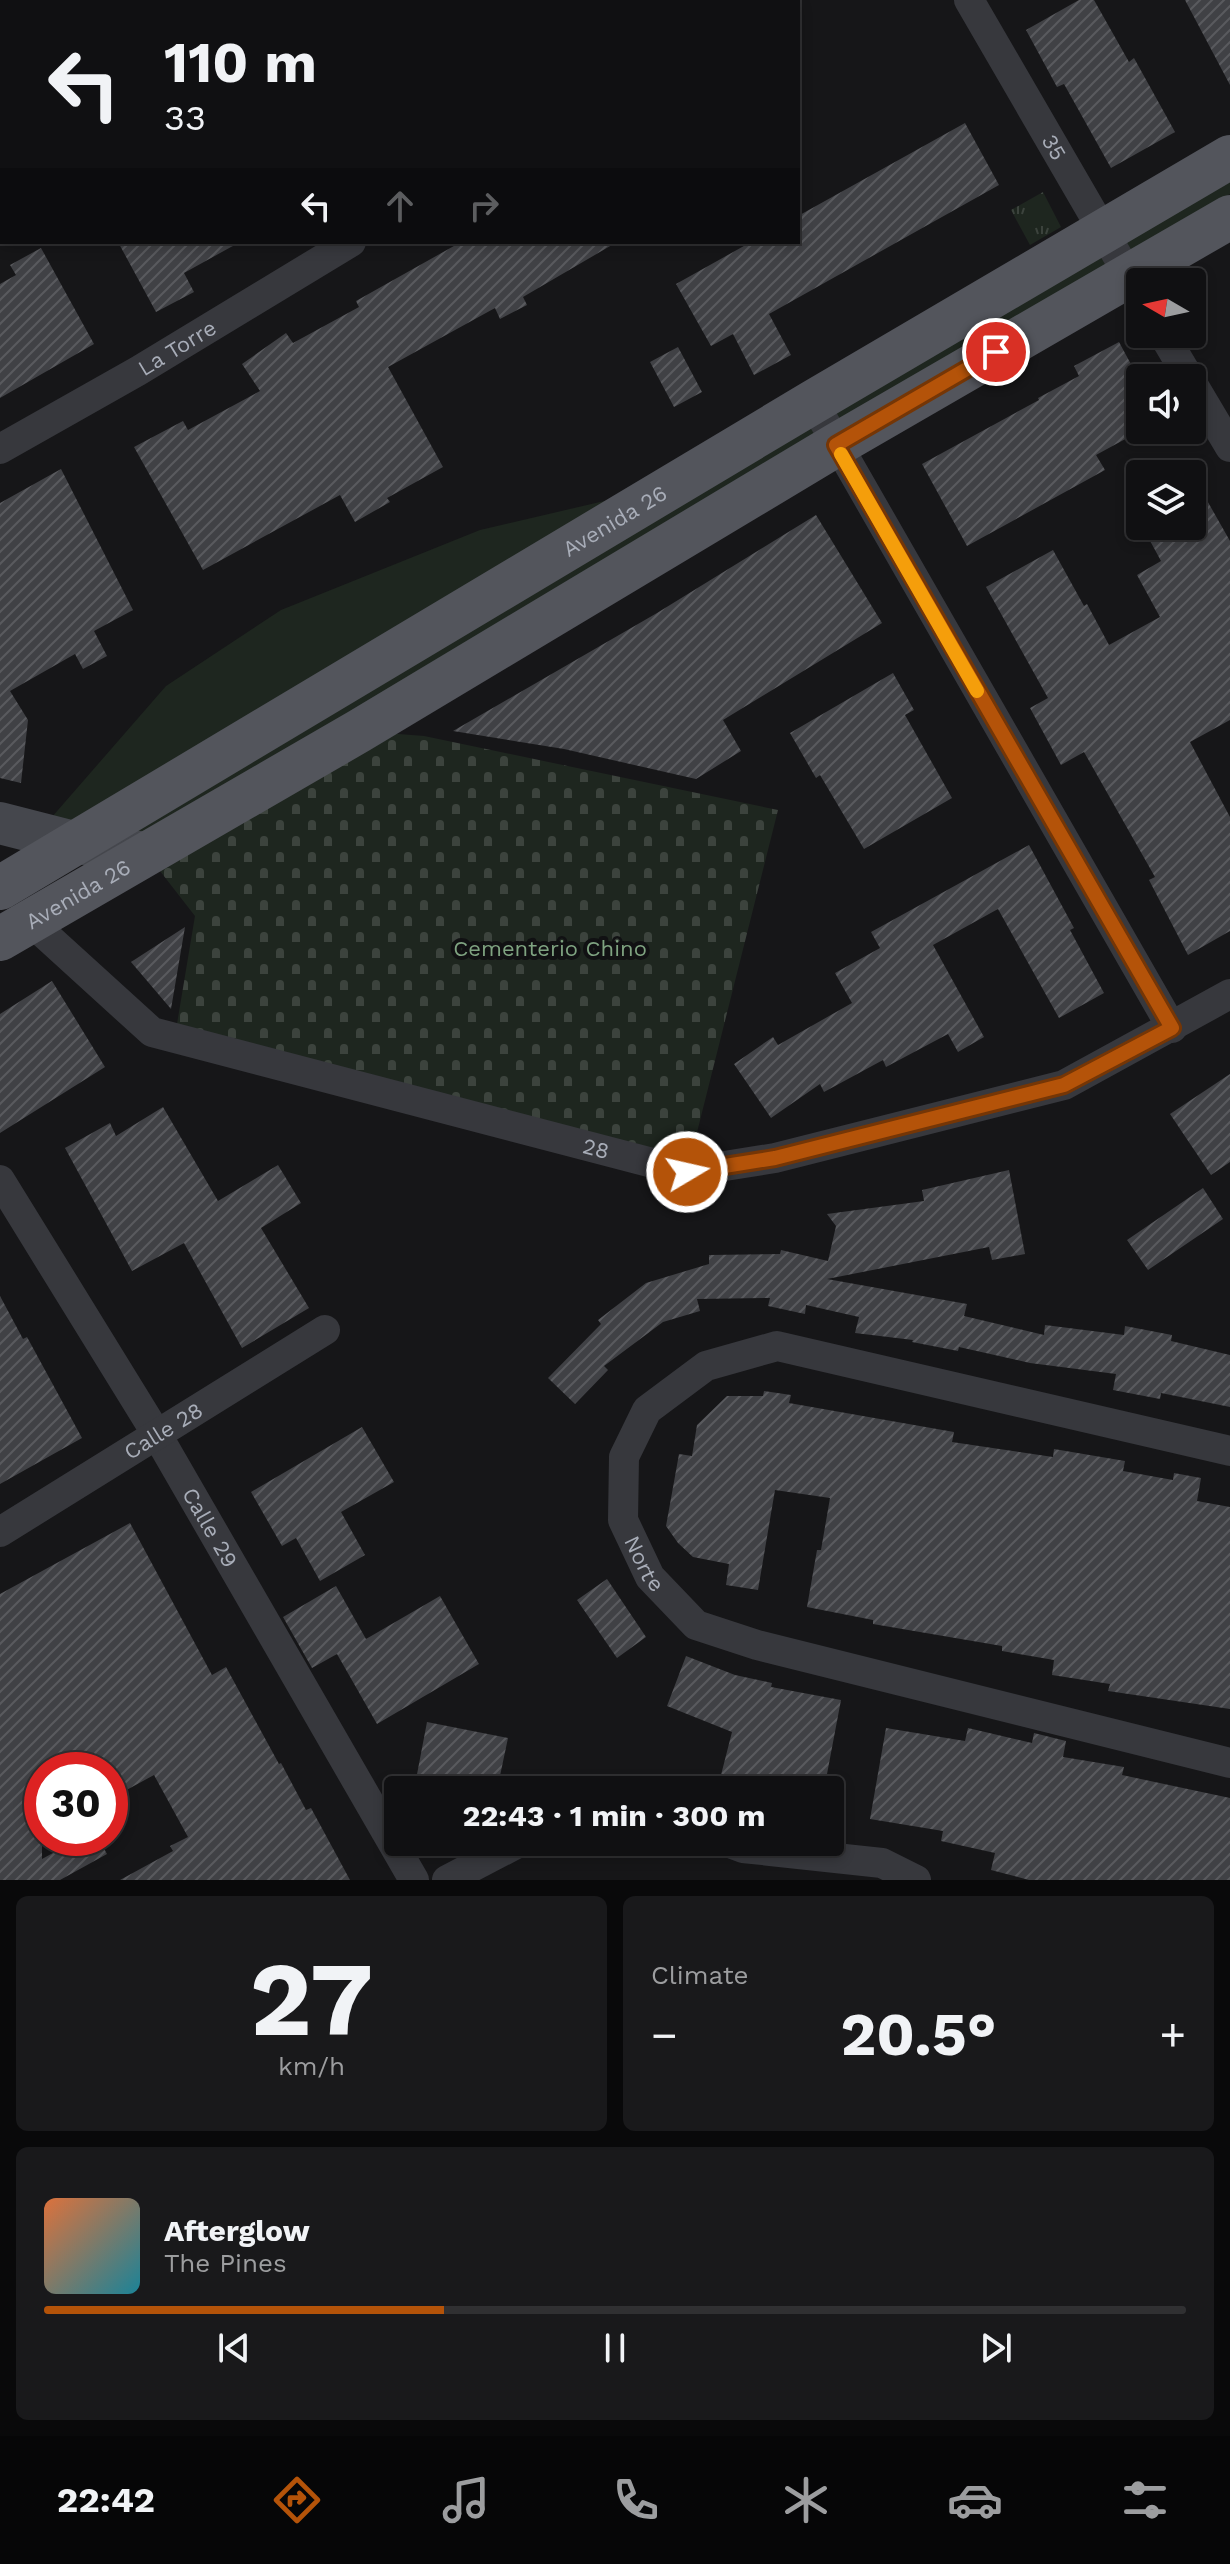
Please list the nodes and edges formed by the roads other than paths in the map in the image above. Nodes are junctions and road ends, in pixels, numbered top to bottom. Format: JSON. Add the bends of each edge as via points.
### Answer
{"nodes":[{"id":1,"x":969,"y":0,"type":"edge"},
{"id":2,"x":1230,"y":157,"type":"edge"},
{"id":3,"x":1230,"y":217,"type":"edge"},
{"id":4,"x":1105,"y":233,"type":"junction"},
{"id":5,"x":348,"y":244,"type":"edge"},
{"id":6,"x":1158,"y":268,"type":"edge"},
{"id":7,"x":1126,"y":271,"type":"edge"},
{"id":8,"x":1126,"y":289,"type":"edge"},
{"id":9,"x":813,"y":402,"type":"junction"},
{"id":10,"x":1206,"y":406,"type":"edge"},
{"id":11,"x":836,"y":445,"type":"junction"},
{"id":12,"x":1230,"y":447,"type":"edge"},
{"id":13,"x":0,"y":449,"type":"edge"},
{"id":14,"x":0,"y":823,"type":"edge"},
{"id":15,"x":78,"y":843,"type":"junction"},
{"id":16,"x":146,"y":853,"type":"junction"},
{"id":17,"x":0,"y":888,"type":"edge"},
{"id":18,"x":15,"y":930,"type":"edge"},
{"id":19,"x":1230,"y":994,"type":"edge"},
{"id":20,"x":1172,"y":1028,"type":"junction"},
{"id":21,"x":0,"y":1180,"type":"edge"},
{"id":22,"x":325,"y":1330,"type":"dead end"},
{"id":23,"x":156,"y":1433,"type":"junction"},
{"id":24,"x":1230,"y":1451,"type":"edge"},
{"id":25,"x":0,"y":1532,"type":"edge"},
{"id":26,"x":1230,"y":1763,"type":"edge"},
{"id":27,"x":493,"y":1856,"type":"edge"},
{"id":28,"x":817,"y":1856,"type":"edge"},
{"id":29,"x":414,"y":1880,"type":"edge"},
{"id":30,"x":447,"y":1880,"type":"edge"},
{"id":31,"x":916,"y":1880,"type":"edge"}],
"edges":[{"from":1,"to":4,"type":"street","name":"35"},
{"from":2,"to":4,"type":"main road","name":"Avenida 26"},
{"from":3,"to":6,"type":"main road","name":"Avenida 26"},
{"from":4,"to":7,"type":"street","name":"35"},
{"from":4,"to":9,"type":"main road","name":"Avenida 26"},
{"from":5,"to":13,"type":"street","name":"La Torre"},
{"from":8,"to":11,"type":"main road","name":"Avenida 26"},
{"from":9,"to":11,"type":"street"},
{"from":9,"to":15,"type":"main road","name":"Avenida 26"},
{"from":10,"to":12,"type":"street"},
{"from":11,"to":16,"type":"main road","name":"Avenida 26"},
{"from":11,"to":20,"type":"street"},
{"from":14,"to":15,"type":"main road"},
{"from":15,"to":16,"type":"main road"},
{"from":15,"to":17,"type":"main road","name":"Avenida 26"},
{"from":16,"to":18,"type":"main road","name":"Avenida 26"},
{"from":18,"to":20,"type":"street","name":"28","via":[[152,1032],[687,1172],[775,1158],[1064,1085]]},
{"from":19,"to":20,"type":"street","name":"28"},
{"from":21,"to":23,"type":"street","name":"Calle 29"},
{"from":22,"to":23,"type":"street","name":"Calle 28"},
{"from":23,"to":25,"type":"street","name":"Calle 28"},
{"from":23,"to":29,"type":"street","name":"Calle 29"},
{"from":24,"to":26,"type":"street","name":"Norte","via":[[777,1346],[706,1366],[647,1410],[624,1457],[623,1505],[623,1520],[650,1577],[696,1625],[757,1645]]},
{"from":27,"to":30,"type":"street"},
{"from":28,"to":31,"type":"street","via":[[882,1863]]}]}
